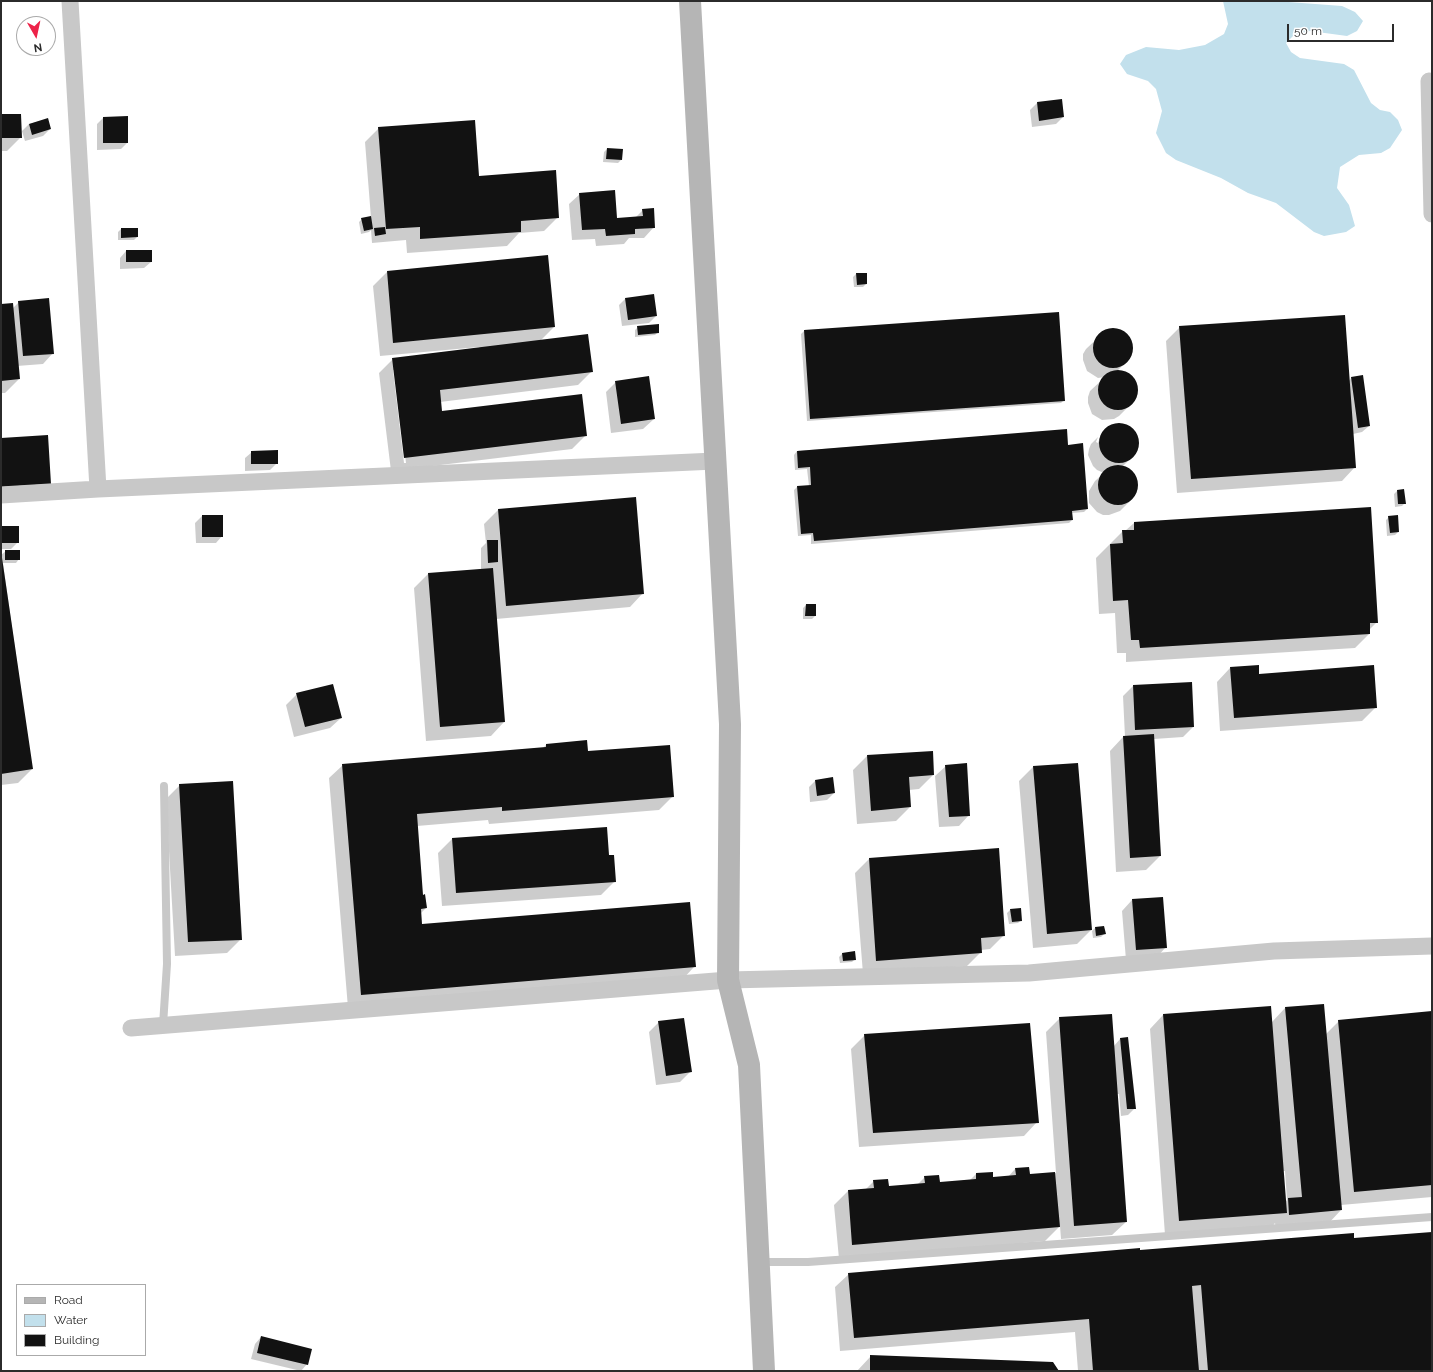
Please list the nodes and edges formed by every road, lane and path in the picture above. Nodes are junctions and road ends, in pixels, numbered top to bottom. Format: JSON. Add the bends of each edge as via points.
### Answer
{"nodes":[{"id":1,"x":70,"y":1,"type":"edge"},
{"id":2,"x":690,"y":1,"type":"edge"},
{"id":3,"x":1429,"y":81,"type":"dead end"},
{"id":4,"x":1432,"y":214,"type":"edge"},
{"id":5,"x":715,"y":460,"type":"junction"},
{"id":6,"x":98,"y":488,"type":"junction"},
{"id":7,"x":1,"y":495,"type":"edge"},
{"id":8,"x":164,"y":786,"type":"dead end"},
{"id":9,"x":1432,"y":946,"type":"edge"},
{"id":10,"x":728,"y":980,"type":"junction"},
{"id":11,"x":164,"y":1025,"type":"junction"},
{"id":12,"x":131,"y":1028,"type":"dead end"},
{"id":13,"x":1432,"y":1217,"type":"edge"},
{"id":14,"x":759,"y":1262,"type":"junction"},
{"id":15,"x":764,"y":1371,"type":"edge"}],
"edges":[{"from":1,"to":6,"type":"street"},
{"from":2,"to":5,"type":"street"},
{"from":3,"to":4,"type":"street"},
{"from":5,"to":6,"type":"street"},
{"from":5,"to":10,"type":"street","via":[[730,724]]},
{"from":6,"to":7,"type":"street"},
{"from":8,"to":11,"type":"lane","via":[[167,964]]},
{"from":9,"to":10,"type":"street","via":[[1274,951],[1029,973]]},
{"from":10,"to":11,"type":"street"},
{"from":10,"to":14,"type":"street","via":[[749,1065]]},
{"from":11,"to":12,"type":"street"},
{"from":13,"to":14,"type":"lane","via":[[808,1262]]},
{"from":14,"to":15,"type":"street"}]}
